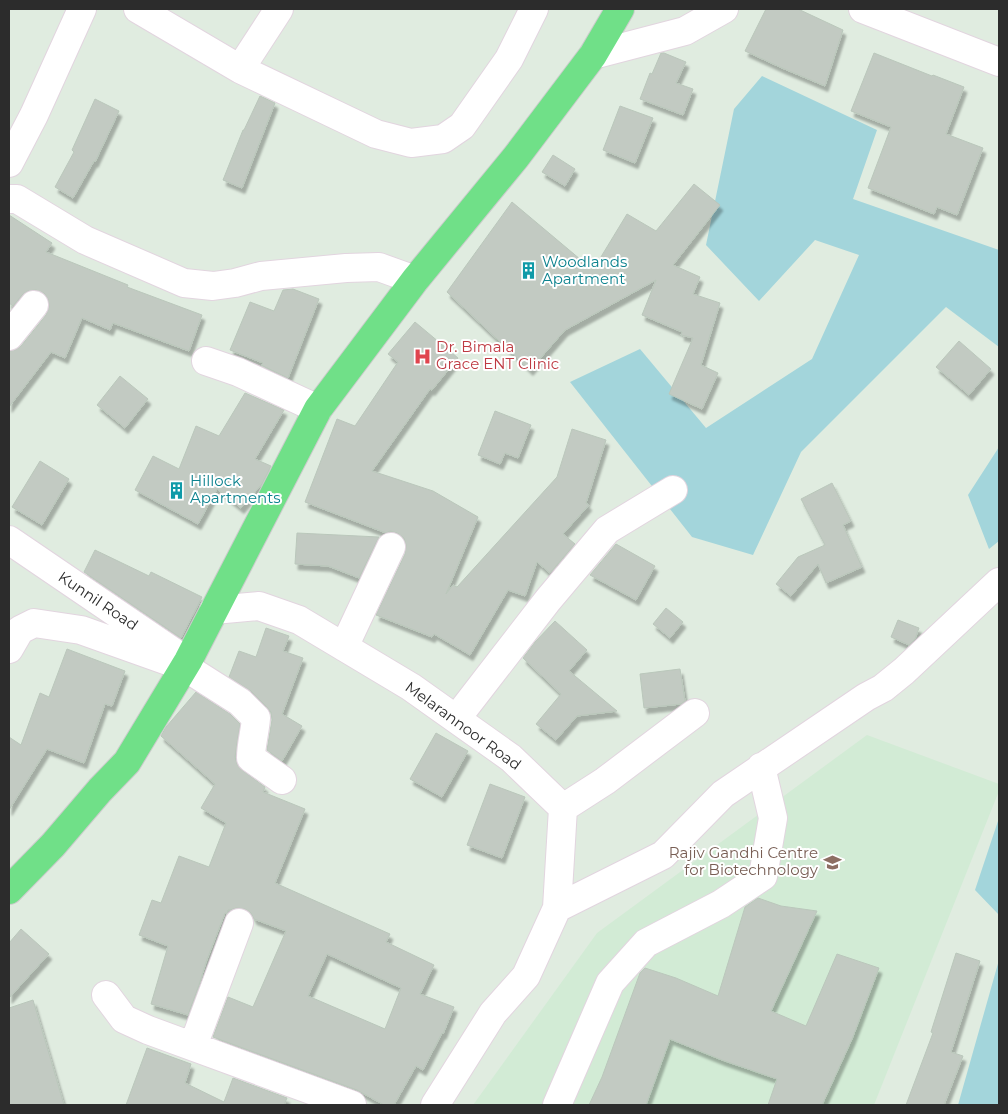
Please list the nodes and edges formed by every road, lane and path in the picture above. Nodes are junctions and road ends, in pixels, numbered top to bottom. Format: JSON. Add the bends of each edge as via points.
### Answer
{"nodes":[{"id":1,"x":82,"y":9,"type":"edge"},
{"id":2,"x":138,"y":9,"type":"edge"},
{"id":3,"x":279,"y":9,"type":"edge"},
{"id":4,"x":534,"y":9,"type":"edge"},
{"id":5,"x":620,"y":9,"type":"edge"},
{"id":6,"x":724,"y":9,"type":"edge"},
{"id":7,"x":863,"y":9,"type":"edge"},
{"id":8,"x":593,"y":55,"type":"junction"},
{"id":9,"x":999,"y":62,"type":"edge"},
{"id":10,"x":240,"y":69,"type":"junction"},
{"id":11,"x":9,"y":163,"type":"edge"},
{"id":12,"x":9,"y":199,"type":"edge"},
{"id":13,"x":415,"y":280,"type":"junction"},
{"id":14,"x":34,"y":305,"type":"dead end"},
{"id":15,"x":9,"y":336,"type":"edge"},
{"id":16,"x":206,"y":361,"type":"dead end"},
{"id":17,"x":318,"y":409,"type":"junction"},
{"id":18,"x":672,"y":490,"type":"dead end"},
{"id":19,"x":9,"y":540,"type":"edge"},
{"id":20,"x":391,"y":547,"type":"dead end"},
{"id":21,"x":999,"y":582,"type":"edge"},
{"id":22,"x":214,"y":610,"type":"junction"},
{"id":23,"x":344,"y":647,"type":"junction"},
{"id":24,"x":9,"y":649,"type":"edge"},
{"id":25,"x":186,"y":664,"type":"junction"},
{"id":26,"x":695,"y":713,"type":"dead end"},
{"id":27,"x":456,"y":719,"type":"junction"},
{"id":28,"x":761,"y":768,"type":"junction"},
{"id":29,"x":282,"y":780,"type":"dead end"},
{"id":30,"x":564,"y":808,"type":"junction"},
{"id":31,"x":9,"y":890,"type":"edge"},
{"id":32,"x":557,"y":908,"type":"junction"},
{"id":33,"x":239,"y":923,"type":"dead end"},
{"id":34,"x":106,"y":995,"type":"dead end"},
{"id":35,"x":193,"y":1046,"type":"junction"},
{"id":36,"x":295,"y":1095,"type":"edge"},
{"id":37,"x":352,"y":1105,"type":"edge"},
{"id":38,"x":435,"y":1105,"type":"edge"},
{"id":39,"x":558,"y":1105,"type":"edge"}],
"edges":[{"from":1,"to":11,"type":"street"},
{"from":2,"to":10,"type":"street"},
{"from":3,"to":10,"type":"street"},
{"from":4,"to":10,"type":"street","via":[[499,74],[462,126],[443,139],[411,143],[376,134]]},
{"from":5,"to":8,"type":"main road"},
{"from":6,"to":8,"type":"street","via":[[685,31]]},
{"from":7,"to":9,"type":"street"},
{"from":8,"to":13,"type":"main road","via":[[516,157]]},
{"from":12,"to":13,"type":"street","via":[[17,199],[85,240],[184,283],[213,286],[261,276],[346,268],[379,268]]},
{"from":13,"to":17,"type":"main road"},
{"from":14,"to":15,"type":"street"},
{"from":16,"to":17,"type":"street"},
{"from":17,"to":22,"type":"main road"},
{"from":18,"to":27,"type":"street","via":[[607,530]]},
{"from":19,"to":25,"type":"street","name":"Kunnil Road"},
{"from":20,"to":23,"type":"street"},
{"from":21,"to":28,"type":"street","via":[[883,688]]},
{"from":22,"to":23,"type":"street","name":"Melarannoor Road","via":[[260,606],[299,620]]},
{"from":22,"to":25,"type":"main road"},
{"from":23,"to":27,"type":"street","name":"Melarannoor Road","via":[[411,687]]},
{"from":24,"to":25,"type":"street","via":[[20,630],[34,623],[81,630]]},
{"from":25,"to":29,"type":"street","via":[[240,702],[256,718],[251,758]]},
{"from":25,"to":31,"type":"main road","via":[[128,762]]},
{"from":26,"to":30,"type":"street"},
{"from":27,"to":30,"type":"street","name":"Melarannoor Road","via":[[511,758]]},
{"from":28,"to":32,"type":"street","via":[[723,794],[663,855]]},
{"from":28,"to":39,"type":"street","via":[[773,818],[763,876],[721,904],[646,943],[610,983]]},
{"from":30,"to":32,"type":"street"},
{"from":32,"to":38,"type":"street","via":[[526,976],[493,1013]]},
{"from":33,"to":35,"type":"street"},
{"from":34,"to":35,"type":"street","via":[[124,1019]]},
{"from":35,"to":36,"type":"street"},
{"from":36,"to":37,"type":"street"}]}
